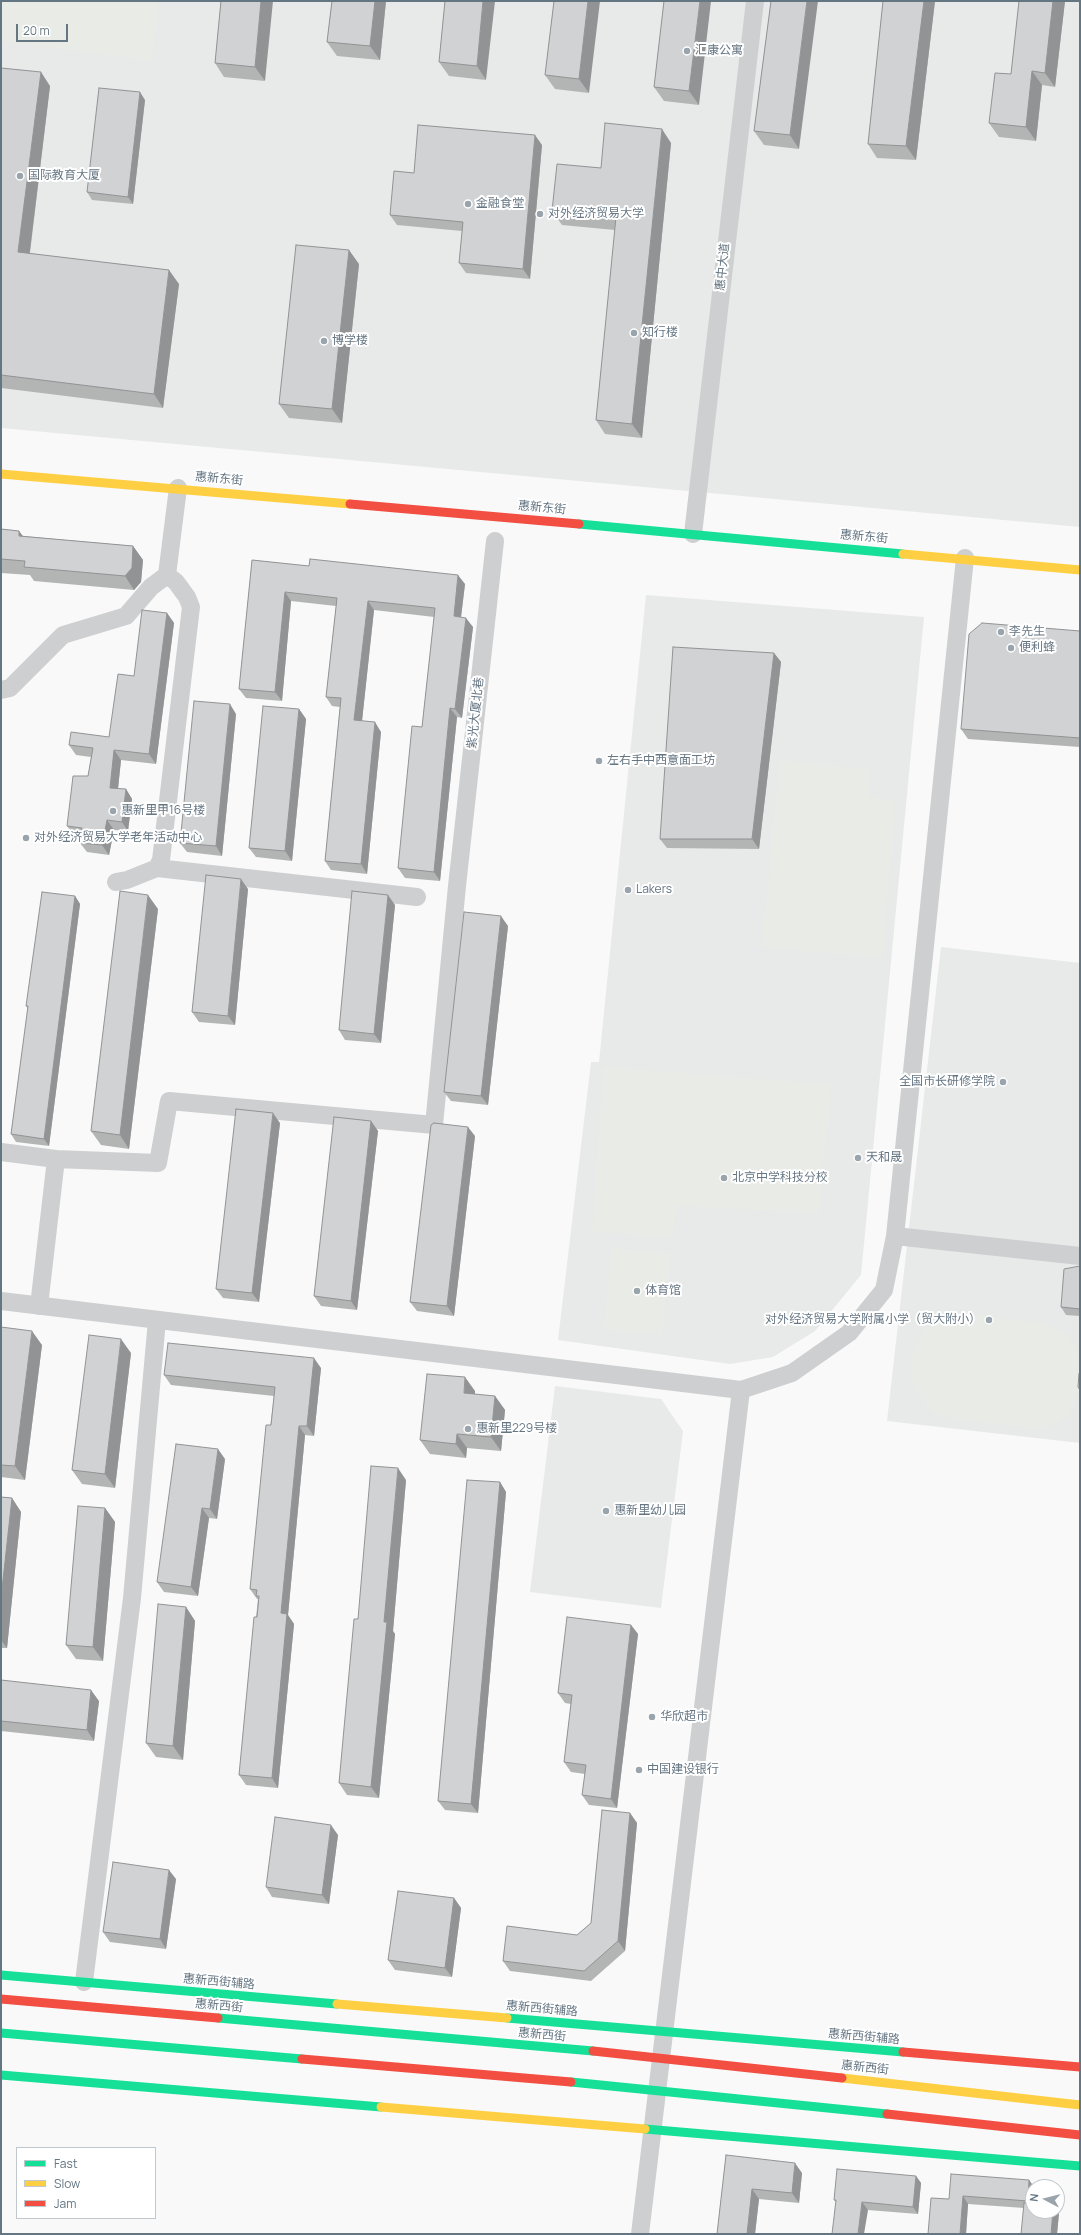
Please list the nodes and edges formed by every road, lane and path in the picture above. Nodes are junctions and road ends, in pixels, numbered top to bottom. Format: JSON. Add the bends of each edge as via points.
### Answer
{"nodes":[{"id":1,"x":755,"y":1,"type":"edge"},
{"id":2,"x":1,"y":474,"type":"edge"},
{"id":3,"x":178,"y":488,"type":"junction"},
{"id":4,"x":693,"y":534,"type":"junction"},
{"id":5,"x":495,"y":541,"type":"dead end"},
{"id":6,"x":965,"y":558,"type":"junction"},
{"id":7,"x":1080,"y":570,"type":"edge"},
{"id":8,"x":167,"y":575,"type":"junction"},
{"id":9,"x":1,"y":690,"type":"edge"},
{"id":10,"x":157,"y":868,"type":"junction"},
{"id":11,"x":116,"y":882,"type":"dead end"},
{"id":12,"x":417,"y":897,"type":"dead end"},
{"id":13,"x":1,"y":1152,"type":"edge"},
{"id":14,"x":56,"y":1159,"type":"junction"},
{"id":15,"x":895,"y":1236,"type":"junction"},
{"id":16,"x":1080,"y":1256,"type":"edge"},
{"id":17,"x":1,"y":1301,"type":"edge"},
{"id":18,"x":39,"y":1306,"type":"junction"},
{"id":19,"x":158,"y":1320,"type":"junction"},
{"id":20,"x":740,"y":1390,"type":"junction"},
{"id":21,"x":1,"y":1975,"type":"edge"},
{"id":22,"x":84,"y":1982,"type":"junction"},
{"id":23,"x":1,"y":1999,"type":"edge"},
{"id":24,"x":663,"y":2032,"type":"junction"},
{"id":25,"x":1,"y":2034,"type":"edge"},
{"id":26,"x":660,"y":2057,"type":"junction"},
{"id":27,"x":1080,"y":2067,"type":"edge"},
{"id":28,"x":1,"y":2075,"type":"edge"},
{"id":29,"x":656,"y":2089,"type":"junction"},
{"id":30,"x":1080,"y":2105,"type":"edge"},
{"id":31,"x":652,"y":2131,"type":"junction"},
{"id":32,"x":1080,"y":2135,"type":"edge"},
{"id":33,"x":1080,"y":2166,"type":"edge"},
{"id":34,"x":640,"y":2234,"type":"edge"}],
"edges":[{"from":1,"to":4,"type":"street","name":"惠中大道"},
{"from":2,"to":3,"type":"street","name":"惠新东街"},
{"from":3,"to":4,"type":"street","name":"惠新东街"},
{"from":3,"to":8,"type":"street"},
{"from":4,"to":6,"type":"street","name":"惠新东街"},
{"from":5,"to":14,"type":"street","name":"紫光大厦北巷","via":[[434,1125],[169,1101],[158,1163]]},
{"from":6,"to":7,"type":"street","name":"惠新东街"},
{"from":6,"to":15,"type":"street"},
{"from":8,"to":9,"type":"street","via":[[151,587],[126,616],[63,635],[10,688]]},
{"from":8,"to":10,"type":"street","via":[[187,597],[191,607],[161,860]]},
{"from":10,"to":11,"type":"street"},
{"from":10,"to":12,"type":"street"},
{"from":13,"to":14,"type":"street"},
{"from":14,"to":18,"type":"street"},
{"from":15,"to":16,"type":"street"},
{"from":15,"to":20,"type":"street","via":[[884,1290],[849,1333],[792,1373]]},
{"from":17,"to":18,"type":"street"},
{"from":18,"to":19,"type":"street"},
{"from":19,"to":20,"type":"street"},
{"from":19,"to":22,"type":"street","via":[[132,1598]]},
{"from":20,"to":24,"type":"street"},
{"from":21,"to":22,"type":"street","name":"惠新西街辅路"},
{"from":22,"to":24,"type":"street","name":"惠新西街辅路"},
{"from":23,"to":26,"type":"street","name":"惠新西街"},
{"from":24,"to":26,"type":"street"},
{"from":24,"to":27,"type":"street","name":"惠新西街辅路"},
{"from":25,"to":29,"type":"street"},
{"from":26,"to":29,"type":"street"},
{"from":26,"to":30,"type":"street","name":"惠新西街"},
{"from":28,"to":31,"type":"street"},
{"from":29,"to":31,"type":"street"},
{"from":29,"to":32,"type":"street"},
{"from":31,"to":33,"type":"street"},
{"from":31,"to":34,"type":"street"}]}
